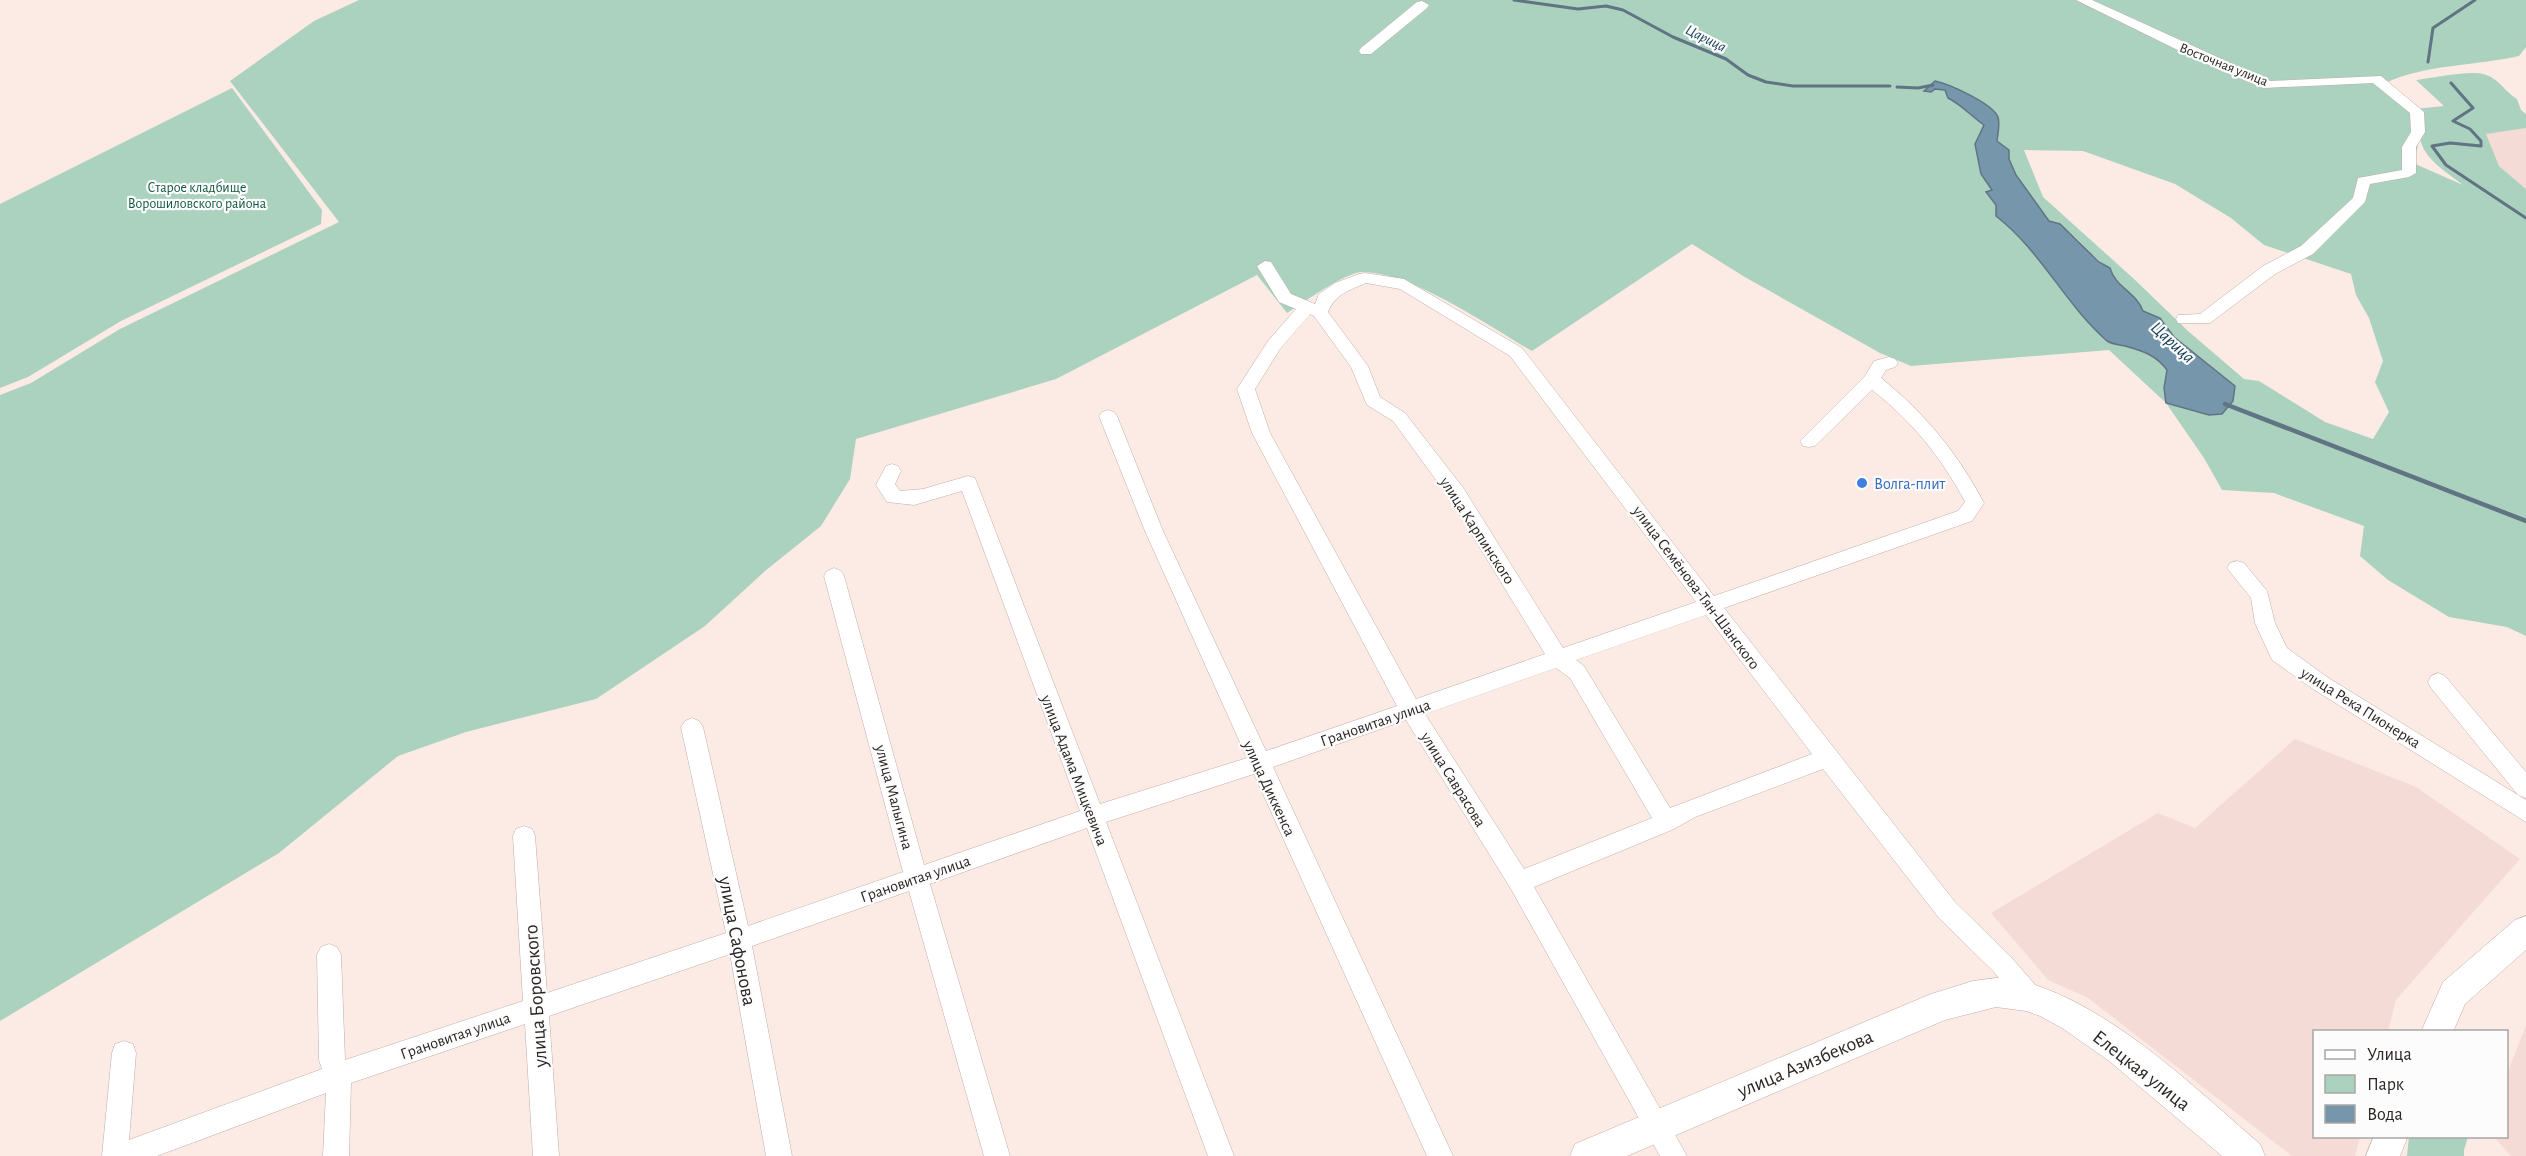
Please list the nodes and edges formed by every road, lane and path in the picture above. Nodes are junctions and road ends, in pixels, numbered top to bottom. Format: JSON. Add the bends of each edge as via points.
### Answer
{"nodes":[{"id":1,"x":2082,"y":0,"type":"edge"},
{"id":2,"x":1422,"y":5,"type":"dead end"},
{"id":3,"x":1366,"y":51,"type":"dead end"},
{"id":4,"x":1265,"y":266,"type":"dead end"},
{"id":5,"x":1313,"y":310,"type":"junction"},
{"id":6,"x":2184,"y":319,"type":"dead end"},
{"id":7,"x":1889,"y":363,"type":"dead end"},
{"id":8,"x":1871,"y":380,"type":"junction"},
{"id":9,"x":1108,"y":416,"type":"dead end"},
{"id":10,"x":1809,"y":441,"type":"dead end"},
{"id":11,"x":892,"y":471,"type":"dead end"},
{"id":12,"x":2236,"y":568,"type":"dead end"},
{"id":13,"x":834,"y":576,"type":"dead end"},
{"id":14,"x":1710,"y":604,"type":"junction"},
{"id":15,"x":1558,"y":658,"type":"junction"},
{"id":16,"x":2438,"y":682,"type":"dead end"},
{"id":17,"x":1410,"y":709,"type":"junction"},
{"id":18,"x":692,"y":727,"type":"dead end"},
{"id":19,"x":1827,"y":758,"type":"junction"},
{"id":20,"x":1259,"y":763,"type":"junction"},
{"id":21,"x":2526,"y":788,"type":"edge"},
{"id":22,"x":2526,"y":812,"type":"edge"},
{"id":23,"x":1093,"y":816,"type":"junction"},
{"id":24,"x":1666,"y":822,"type":"junction"},
{"id":25,"x":524,"y":836,"type":"dead end"},
{"id":26,"x":916,"y":876,"type":"junction"},
{"id":27,"x":1519,"y":882,"type":"junction"},
{"id":28,"x":2526,"y":930,"type":"edge"},
{"id":29,"x":739,"y":940,"type":"junction"},
{"id":30,"x":329,"y":955,"type":"dead end"},
{"id":31,"x":2029,"y":996,"type":"junction"},
{"id":32,"x":535,"y":1008,"type":"junction"},
{"id":33,"x":2438,"y":1030,"type":"edge"},
{"id":34,"x":124,"y":1053,"type":"dead end"},
{"id":35,"x":339,"y":1075,"type":"junction"},
{"id":36,"x":1658,"y":1126,"type":"junction"},
{"id":37,"x":2391,"y":1138,"type":"edge"},
{"id":38,"x":115,"y":1156,"type":"edge"},
{"id":39,"x":122,"y":1156,"type":"edge"},
{"id":40,"x":336,"y":1156,"type":"edge"},
{"id":41,"x":546,"y":1156,"type":"edge"},
{"id":42,"x":779,"y":1156,"type":"edge"},
{"id":43,"x":997,"y":1156,"type":"edge"},
{"id":44,"x":1221,"y":1156,"type":"edge"},
{"id":45,"x":1440,"y":1156,"type":"edge"},
{"id":46,"x":1587,"y":1156,"type":"edge"},
{"id":47,"x":1674,"y":1156,"type":"edge"},
{"id":48,"x":2248,"y":1156,"type":"edge"},
{"id":49,"x":2383,"y":1156,"type":"edge"}],
"edges":[{"from":1,"to":6,"type":"street","name":"Восточная улица","via":[[2268,85],[2376,80],[2417,112],[2418,132],[2409,147],[2409,173],[2363,181],[2360,199],[2307,250],[2268,270],[2204,319]]},
{"from":2,"to":3,"type":"street"},
{"from":4,"to":5,"type":"street","name":"улица Карпинского","via":[[1285,298]]},
{"from":5,"to":14,"type":"street","name":"улица Семёнова-Тян-Шанского","via":[[1341,287],[1365,278],[1404,284],[1516,352]]},
{"from":5,"to":15,"type":"street","name":"улица Карпинского","via":[[1359,366],[1373,400],[1399,417],[1457,494]]},
{"from":5,"to":17,"type":"street","name":"улица Саврасова","via":[[1274,345],[1246,389],[1261,434]]},
{"from":7,"to":8,"type":"street","via":[[1880,365]]},
{"from":8,"to":10,"type":"street"},
{"from":8,"to":14,"type":"street","name":"Грановитая улица","via":[[1926,428],[1965,482],[1975,503],[1965,516]]},
{"from":9,"to":20,"type":"street","name":"улица Диккенса","via":[[1154,531]]},
{"from":11,"to":23,"type":"street","name":"улица Адама Мицкевича","via":[[885,485],[894,498],[908,500],[968,483]]},
{"from":12,"to":22,"type":"street","name":"улица Река Пионерка","via":[[2260,596],[2265,623],[2278,654]]},
{"from":13,"to":26,"type":"street","name":"улица Малыгина"},
{"from":14,"to":15,"type":"street","name":"Грановитая улица"},
{"from":14,"to":19,"type":"street","name":"улица Семёнова-Тян-Шанского"},
{"from":15,"to":17,"type":"street","name":"Грановитая улица"},
{"from":15,"to":24,"type":"street","name":"улица Карпинского","via":[[1577,672]]},
{"from":16,"to":21,"type":"street"},
{"from":17,"to":20,"type":"street","name":"Грановитая улица"},
{"from":17,"to":27,"type":"street","name":"улица Саврасова"},
{"from":18,"to":29,"type":"street","name":"улица Сафонова"},
{"from":19,"to":24,"type":"street","via":[[1687,810]]},
{"from":19,"to":31,"type":"street","name":"улица Семёнова-Тян-Шанского","via":[[1947,910]]},
{"from":20,"to":23,"type":"street","name":"Грановитая улица"},
{"from":20,"to":45,"type":"street","name":"улица Диккенса"},
{"from":23,"to":26,"type":"street","name":"Грановитая улица"},
{"from":23,"to":44,"type":"street","name":"улица Адама Мицкевича"},
{"from":24,"to":27,"type":"street"},
{"from":25,"to":32,"type":"street","name":"улица Боровского"},
{"from":26,"to":29,"type":"street","name":"Грановитая улица"},
{"from":26,"to":43,"type":"street","name":"улица Малыгина"},
{"from":27,"to":36,"type":"street","name":"улица Саврасова"},
{"from":28,"to":33,"type":"main road","via":[[2454,993]]},
{"from":29,"to":32,"type":"street","name":"Грановитая улица"},
{"from":29,"to":42,"type":"street","name":"улица Сафонова"},
{"from":30,"to":35,"type":"street","via":[[331,1060]]},
{"from":31,"to":36,"type":"main road","name":"улица Азизбекова","via":[[2004,992],[1978,994],[1942,1005]]},
{"from":31,"to":48,"type":"main road","name":"Елецкая улица","via":[[2106,1040]]},
{"from":32,"to":35,"type":"street","name":"Грановитая улица"},
{"from":32,"to":41,"type":"street","name":"улица Боровского"},
{"from":34,"to":38,"type":"street"},
{"from":35,"to":39,"type":"street","name":"Грановитая улица"},
{"from":35,"to":40,"type":"street"},
{"from":36,"to":46,"type":"main road","name":"улица Азизбекова"},
{"from":36,"to":47,"type":"street","name":"улица Саврасова"},
{"from":37,"to":49,"type":"main road"}]}
